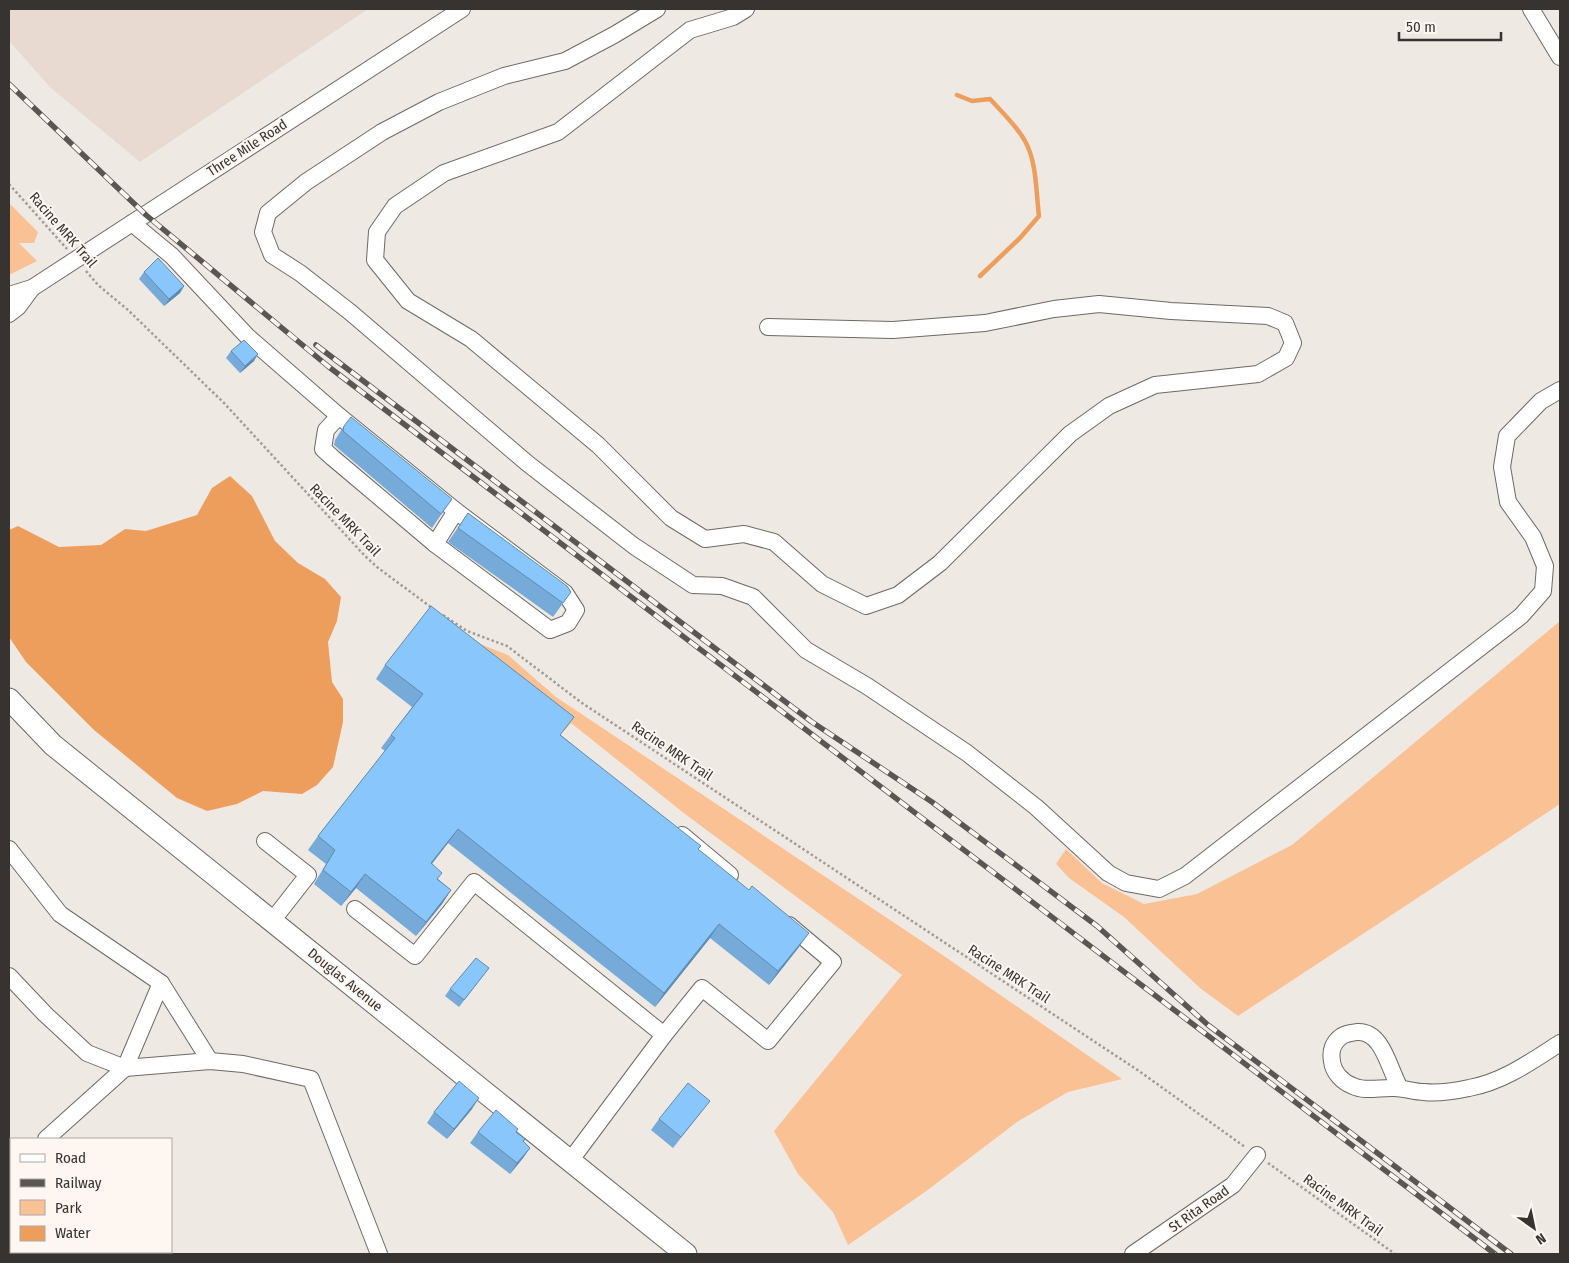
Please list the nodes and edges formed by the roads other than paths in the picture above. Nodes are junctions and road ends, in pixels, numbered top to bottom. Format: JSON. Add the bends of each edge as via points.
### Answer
{"nodes":[{"id":1,"x":462,"y":9,"type":"edge"},
{"id":2,"x":657,"y":9,"type":"edge"},
{"id":3,"x":746,"y":9,"type":"edge"},
{"id":4,"x":1531,"y":9,"type":"edge"},
{"id":5,"x":1560,"y":58,"type":"edge"},
{"id":6,"x":132,"y":223,"type":"junction"},
{"id":7,"x":32,"y":288,"type":"junction"},
{"id":8,"x":9,"y":295,"type":"edge"},
{"id":9,"x":9,"y":314,"type":"edge"},
{"id":10,"x":768,"y":327,"type":"dead end"},
{"id":11,"x":1560,"y":390,"type":"edge"},
{"id":12,"x":339,"y":416,"type":"junction"},
{"id":13,"x":456,"y":511,"type":"junction"},
{"id":14,"x":435,"y":544,"type":"junction"},
{"id":15,"x":9,"y":699,"type":"edge"},
{"id":16,"x":670,"y":825,"type":"edge"},
{"id":17,"x":265,"y":841,"type":"dead end"},
{"id":18,"x":9,"y":849,"type":"edge"},
{"id":19,"x":745,"y":888,"type":"edge"},
{"id":20,"x":355,"y":909,"type":"dead end"},
{"id":21,"x":774,"y":912,"type":"edge"},
{"id":22,"x":272,"y":921,"type":"junction"},
{"id":23,"x":9,"y":976,"type":"edge"},
{"id":24,"x":161,"y":983,"type":"junction"},
{"id":25,"x":664,"y":1035,"type":"junction"},
{"id":26,"x":1560,"y":1043,"type":"edge"},
{"id":27,"x":210,"y":1061,"type":"junction"},
{"id":28,"x":125,"y":1068,"type":"junction"},
{"id":29,"x":1400,"y":1088,"type":"dead end"},
{"id":30,"x":47,"y":1138,"type":"edge"},
{"id":31,"x":1257,"y":1155,"type":"road end"},
{"id":32,"x":570,"y":1160,"type":"junction"},
{"id":33,"x":379,"y":1254,"type":"edge"},
{"id":34,"x":686,"y":1254,"type":"edge"},
{"id":35,"x":1134,"y":1254,"type":"edge"}],
"edges":[{"from":1,"to":6,"type":"street","name":"Three Mile Road"},
{"from":2,"to":11,"type":"street","via":[[565,60],[504,76],[439,102],[382,132],[306,182],[268,213],[264,232],[272,255],[350,312],[527,463],[634,546],[693,585],[722,586],[753,596],[806,650],[867,686],[967,753],[1036,807],[1108,873],[1126,883],[1159,889],[1185,876],[1522,616],[1543,591],[1545,566],[1533,537],[1508,502],[1502,467],[1507,436],[1541,401]]},
{"from":3,"to":10,"type":"street","via":[[733,17],[690,30],[558,132],[444,173],[395,206],[377,232],[375,260],[408,301],[471,339],[598,445],[671,518],[706,539],[744,534],[774,542],[822,584],[866,606],[898,595],[940,563],[1070,434],[1109,406],[1155,385],[1258,374],[1286,358],[1294,343],[1285,323],[1268,316],[1171,312],[1099,304],[1054,308],[985,323],[902,330]]},
{"from":4,"to":5,"type":"street"},
{"from":6,"to":7,"type":"street","name":"Three Mile Road"},
{"from":6,"to":12,"type":"street","via":[[172,256],[247,336]]},
{"from":7,"to":8,"type":"street","name":"Three Mile Road"},
{"from":7,"to":9,"type":"street","name":"Three Mile Road"},
{"from":12,"to":13,"type":"street"},
{"from":12,"to":14,"type":"street","via":[[326,430],[323,449]]},
{"from":13,"to":14,"type":"street"},
{"from":13,"to":14,"type":"street","via":[[565,594],[576,610],[568,624],[550,630]]},
{"from":15,"to":22,"type":"main road","name":"Douglas Avenue","via":[[53,745]]},
{"from":16,"to":19,"type":"street"},
{"from":17,"to":22,"type":"street","via":[[308,875]]},
{"from":18,"to":24,"type":"street","via":[[60,914]]},
{"from":20,"to":25,"type":"street","via":[[415,956],[474,882]]},
{"from":21,"to":25,"type":"street","via":[[833,962],[768,1041],[702,988]]},
{"from":22,"to":32,"type":"main road","name":"Douglas Avenue"},
{"from":23,"to":28,"type":"street","via":[[87,1053]]},
{"from":24,"to":27,"type":"street"},
{"from":24,"to":28,"type":"street"},
{"from":25,"to":32,"type":"street"},
{"from":26,"to":29,"type":"street","via":[[1513,1074],[1471,1088],[1423,1092]]},
{"from":27,"to":28,"type":"street"},
{"from":27,"to":33,"type":"street","via":[[243,1064],[311,1079]]},
{"from":28,"to":30,"type":"street"},
{"from":31,"to":35,"type":"street","name":"St Rita Road","via":[[1233,1185]]},
{"from":32,"to":34,"type":"main road","name":"Douglas Avenue"}]}
